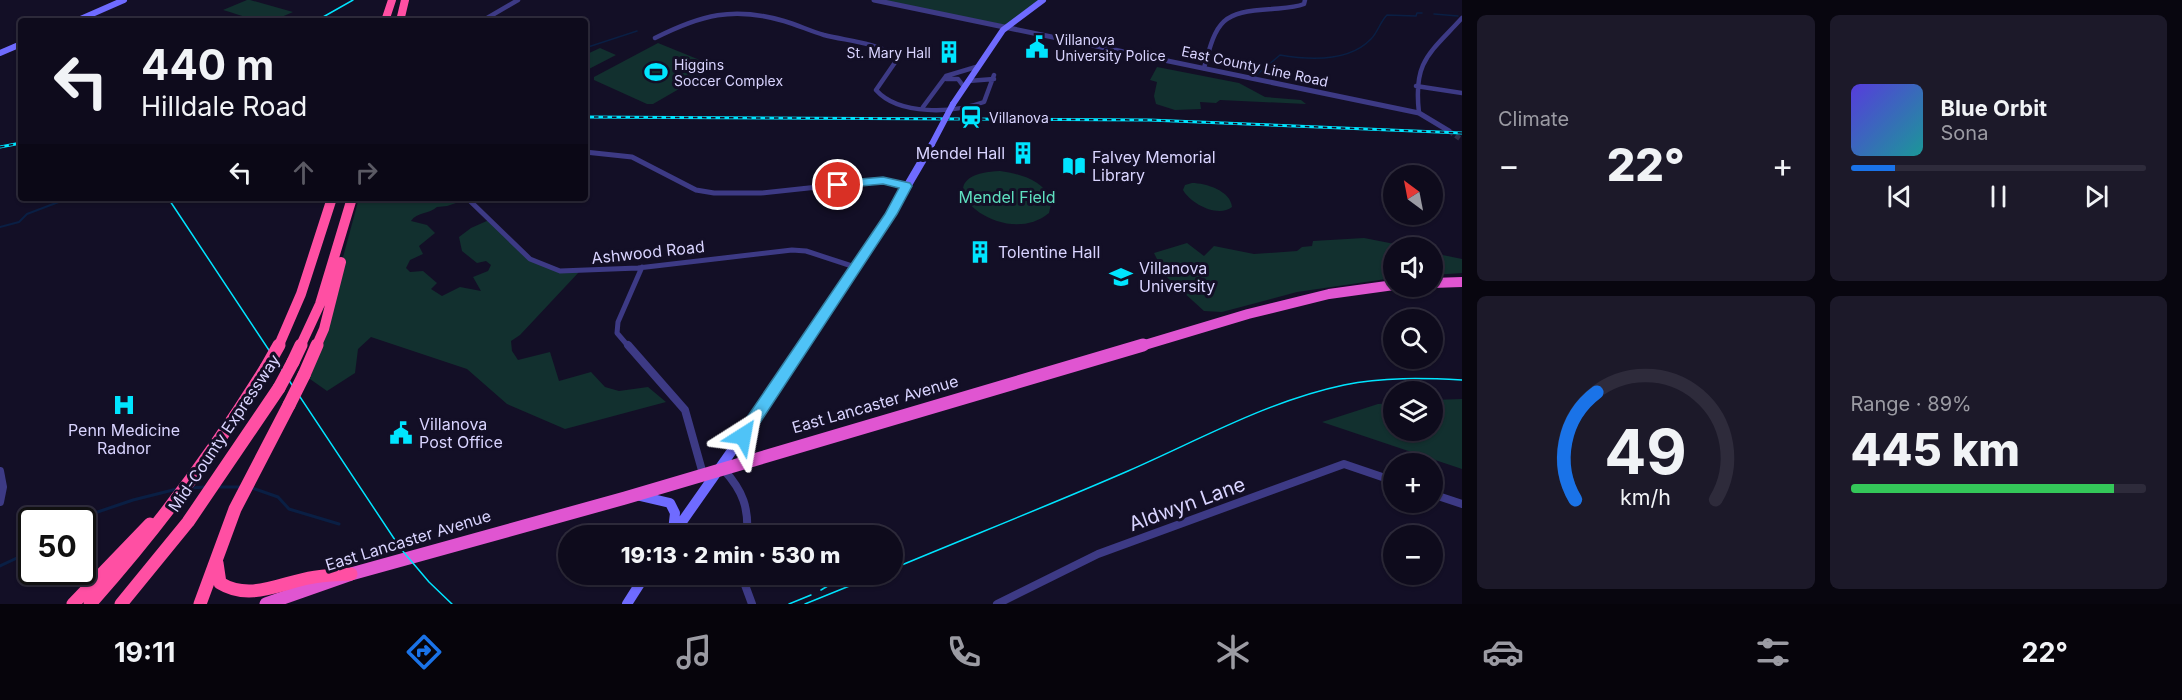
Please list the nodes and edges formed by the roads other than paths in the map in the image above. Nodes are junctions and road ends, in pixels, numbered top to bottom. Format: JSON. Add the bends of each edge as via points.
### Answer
{"nodes":[{"id":1,"x":124,"y":0,"type":"edge"},
{"id":2,"x":392,"y":0,"type":"edge"},
{"id":3,"x":405,"y":0,"type":"edge"},
{"id":4,"x":518,"y":0,"type":"edge"},
{"id":5,"x":874,"y":0,"type":"edge"},
{"id":6,"x":1043,"y":0,"type":"edge"},
{"id":7,"x":1305,"y":0,"type":"edge"},
{"id":8,"x":83,"y":18,"type":"edge"},
{"id":9,"x":386,"y":18,"type":"edge"},
{"id":10,"x":401,"y":18,"type":"edge"},
{"id":11,"x":487,"y":18,"type":"edge"},
{"id":12,"x":1462,"y":18,"type":"edge"},
{"id":13,"x":1006,"y":27,"type":"junction"},
{"id":14,"x":655,"y":38,"type":"dead end"},
{"id":15,"x":18,"y":45,"type":"edge"},
{"id":16,"x":0,"y":53,"type":"edge"},
{"id":17,"x":976,"y":67,"type":"junction"},
{"id":18,"x":1204,"y":68,"type":"junction"},
{"id":19,"x":942,"y":79,"type":"junction"},
{"id":20,"x":966,"y":84,"type":"junction"},
{"id":21,"x":1416,"y":86,"type":"junction"},
{"id":22,"x":1462,"y":93,"type":"edge"},
{"id":23,"x":923,"y":107,"type":"junction"},
{"id":24,"x":1419,"y":112,"type":"junction"},
{"id":25,"x":1449,"y":131,"type":"tunnel mouth"},
{"id":26,"x":588,"y":152,"type":"edge"},
{"id":27,"x":906,"y":186,"type":"junction"},
{"id":28,"x":331,"y":201,"type":"edge"},
{"id":29,"x":351,"y":201,"type":"edge"},
{"id":30,"x":470,"y":201,"type":"edge"},
{"id":31,"x":347,"y":217,"type":"junction"},
{"id":32,"x":642,"y":267,"type":"junction"},
{"id":33,"x":855,"y":267,"type":"junction"},
{"id":34,"x":1462,"y":282,"type":"edge"},
{"id":35,"x":1443,"y":283,"type":"edge"},
{"id":36,"x":1383,"y":287,"type":"edge"},
{"id":37,"x":721,"y":468,"type":"junction"},
{"id":38,"x":0,"y":471,"type":"edge"},
{"id":39,"x":703,"y":474,"type":"junction"},
{"id":40,"x":1383,"y":477,"type":"edge"},
{"id":41,"x":633,"y":495,"type":"junction"},
{"id":42,"x":180,"y":496,"type":"junction"},
{"id":43,"x":1443,"y":498,"type":"edge"},
{"id":44,"x":0,"y":502,"type":"edge"},
{"id":45,"x":1462,"y":504,"type":"edge"},
{"id":46,"x":674,"y":525,"type":"edge"},
{"id":47,"x":680,"y":525,"type":"edge"},
{"id":48,"x":747,"y":525,"type":"edge"},
{"id":49,"x":217,"y":557,"type":"junction"},
{"id":50,"x":351,"y":574,"type":"junction"},
{"id":51,"x":639,"y":585,"type":"edge"},
{"id":52,"x":745,"y":585,"type":"edge"},
{"id":53,"x":73,"y":604,"type":"edge"},
{"id":54,"x":90,"y":604,"type":"edge"},
{"id":55,"x":121,"y":604,"type":"edge"},
{"id":56,"x":200,"y":604,"type":"edge"},
{"id":57,"x":266,"y":604,"type":"edge"},
{"id":58,"x":627,"y":604,"type":"edge"},
{"id":59,"x":752,"y":604,"type":"edge"},
{"id":60,"x":998,"y":604,"type":"edge"}],
"edges":[{"from":1,"to":8,"type":"main road"},
{"from":2,"to":9,"type":"highway"},
{"from":3,"to":10,"type":"highway"},
{"from":4,"to":11,"type":"street"},
{"from":5,"to":13,"type":"street","name":"East County Line Road"},
{"from":6,"to":13,"type":"main road"},
{"from":7,"to":18,"type":"street","via":[[1295,8],[1251,9],[1228,15],[1214,29]]},
{"from":12,"to":21,"type":"street","via":[[1424,60]]},
{"from":13,"to":17,"type":"main road"},
{"from":13,"to":18,"type":"street","name":"East County Line Road"},
{"from":14,"to":23,"type":"street","via":[[692,19],[723,13],[779,19],[822,34],[884,48],[896,61],[876,90],[890,102]]},
{"from":15,"to":16,"type":"main road"},
{"from":17,"to":19,"type":"street"},
{"from":17,"to":20,"type":"main road"},
{"from":18,"to":24,"type":"street","name":"East County Line Road"},
{"from":19,"to":20,"type":"street","via":[[958,79]]},
{"from":19,"to":23,"type":"street"},
{"from":20,"to":23,"type":"street","via":[[994,77],[984,102],[976,106]]},
{"from":20,"to":27,"type":"main road","bridge":true},
{"from":21,"to":22,"type":"street"},
{"from":21,"to":24,"type":"street"},
{"from":24,"to":25,"type":"street"},
{"from":26,"to":27,"type":"street","via":[[632,157],[696,190],[714,193],[761,193],[883,180]]},
{"from":27,"to":33,"type":"main road"},
{"from":28,"to":42,"type":"highway","name":"Mid-County Expressway","bridge":true,"via":[[305,284],[279,345]]},
{"from":29,"to":31,"type":"highway","name":"Mid-County Expressway"},
{"from":30,"to":32,"type":"street","name":"Ashwood Road","via":[[530,259],[546,267],[579,272]]},
{"from":31,"to":49,"type":"highway","bridge":true,"via":[[343,254],[324,329],[240,497]]},
{"from":31,"to":55,"type":"highway","name":"Mid-County Expressway","bridge":true,"via":[[320,304],[279,388],[205,499]]},
{"from":32,"to":33,"type":"street","name":"Ashwood Road","via":[[792,250]]},
{"from":32,"to":39,"type":"street","via":[[617,333],[685,410]]},
{"from":33,"to":37,"type":"main road"},
{"from":34,"to":35,"type":"highway"},
{"from":36,"to":37,"type":"highway","name":"East Lancaster Avenue","via":[[1259,310]]},
{"from":37,"to":39,"type":"highway","name":"East Lancaster Avenue"},
{"from":37,"to":47,"type":"main road"},
{"from":37,"to":48,"type":"street","via":[[745,495]]},
{"from":38,"to":44,"type":"street"},
{"from":39,"to":41,"type":"highway","name":"East Lancaster Avenue"},
{"from":40,"to":60,"type":"street","name":"Aldwyn Lane","via":[[1344,465],[1098,554]]},
{"from":41,"to":46,"type":"main road","via":[[670,503],[677,513]]},
{"from":41,"to":50,"type":"highway","name":"East Lancaster Avenue"},
{"from":42,"to":53,"type":"highway"},
{"from":42,"to":54,"type":"highway","name":"Mid-County Expressway"},
{"from":43,"to":45,"type":"street"},
{"from":49,"to":50,"type":"highway","via":[[220,583],[240,597],[312,577]]},
{"from":49,"to":56,"type":"highway"},
{"from":50,"to":57,"type":"highway","name":"East Lancaster Avenue"},
{"from":51,"to":58,"type":"main road"},
{"from":52,"to":59,"type":"street"}]}
